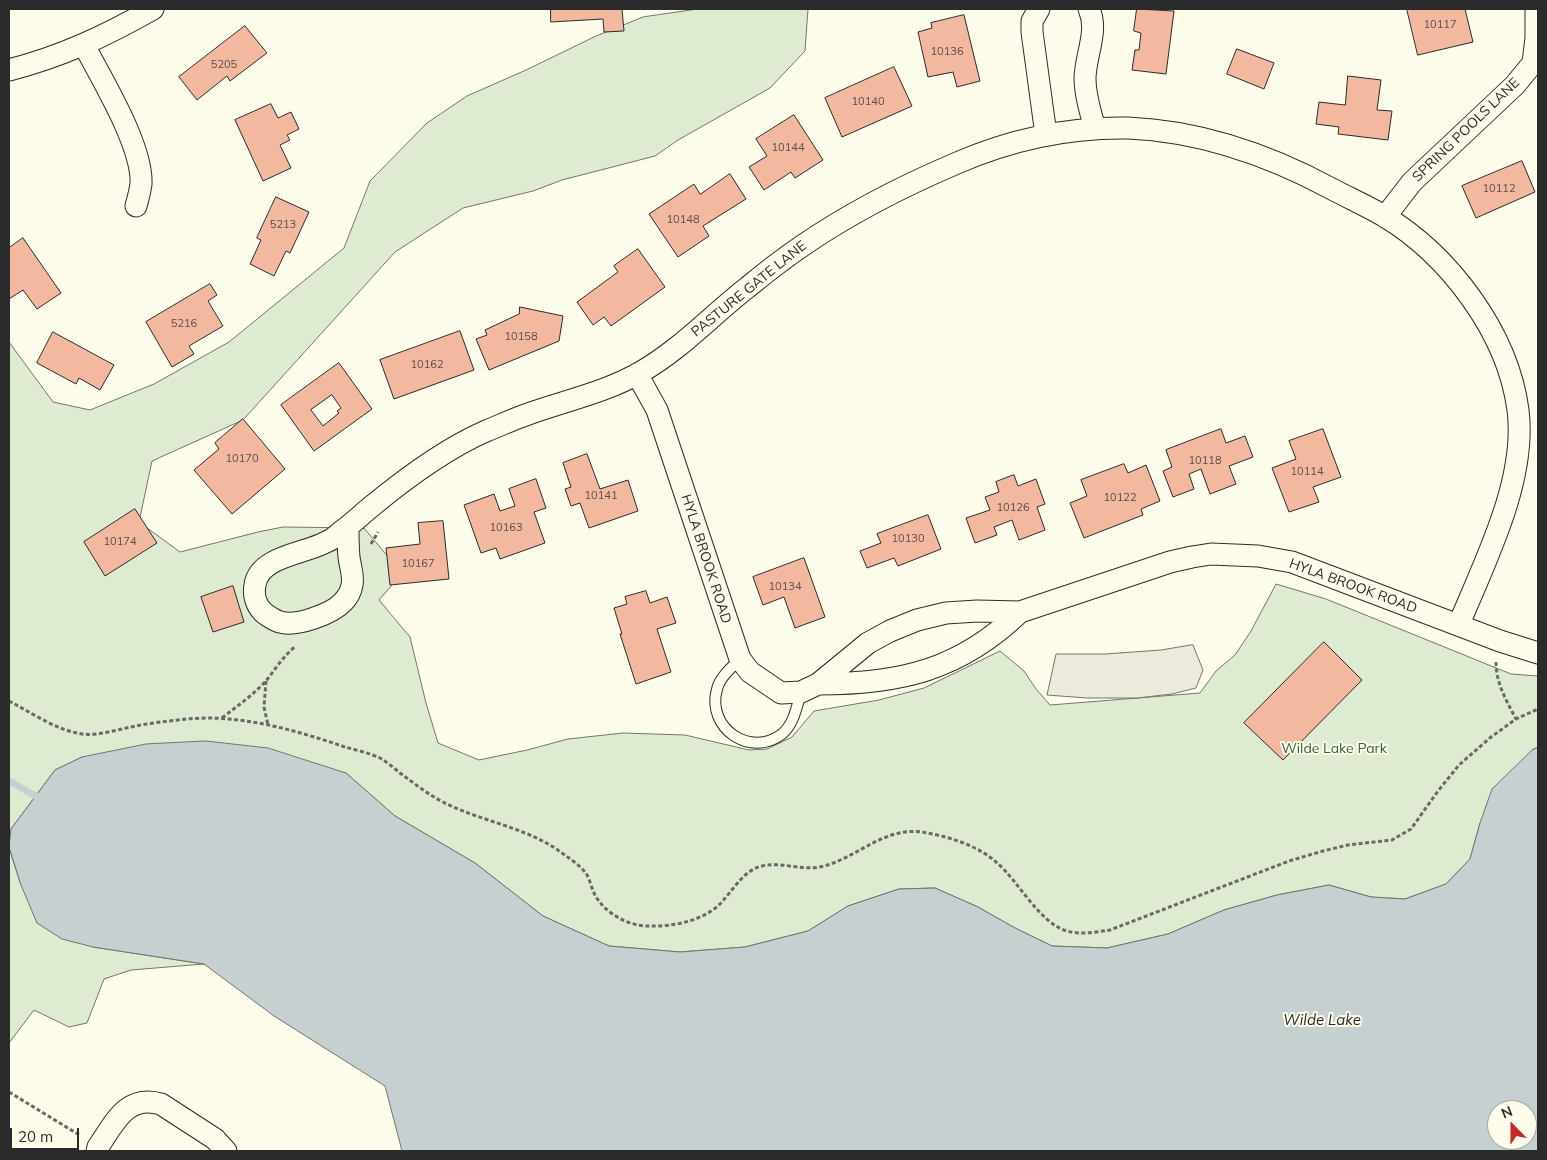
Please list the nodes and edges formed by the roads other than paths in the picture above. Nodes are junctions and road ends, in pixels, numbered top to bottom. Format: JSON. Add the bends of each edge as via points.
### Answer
{"nodes":[{"id":1,"x":153,"y":9,"type":"edge"},
{"id":2,"x":1039,"y":9,"type":"edge"},
{"id":3,"x":1089,"y":9,"type":"edge"},
{"id":4,"x":1536,"y":9,"type":"edge"},
{"id":5,"x":84,"y":45,"type":"junction"},
{"id":6,"x":1535,"y":63,"type":"edge"},
{"id":7,"x":9,"y":70,"type":"edge"},
{"id":8,"x":1095,"y":130,"type":"junction"},
{"id":9,"x":1046,"y":135,"type":"junction"},
{"id":10,"x":136,"y":206,"type":"dead end"},
{"id":11,"x":1385,"y":217,"type":"junction"},
{"id":12,"x":637,"y":374,"type":"junction"},
{"id":13,"x":348,"y":527,"type":"junction"},
{"id":14,"x":1020,"y":612,"type":"junction"},
{"id":15,"x":1459,"y":624,"type":"junction"},
{"id":16,"x":1538,"y":653,"type":"edge"},
{"id":17,"x":740,"y":659,"type":"junction"},
{"id":18,"x":810,"y":688,"type":"junction"},
{"id":19,"x":98,"y":1149,"type":"edge"},
{"id":20,"x":226,"y":1151,"type":"edge"}],
"edges":[{"from":1,"to":5,"type":"street"},
{"from":2,"to":9,"type":"street","via":[[1032,21],[1032,32]]},
{"from":3,"to":8,"type":"street","via":[[1092,37],[1085,76]]},
{"from":4,"to":6,"type":"street","name":"SPRING POOLS LANE"},
{"from":5,"to":7,"type":"street"},
{"from":5,"to":10,"type":"street","via":[[132,140],[141,183]]},
{"from":6,"to":11,"type":"street","name":"SPRING POOLS LANE","via":[[1412,182]]},
{"from":8,"to":9,"type":"street","name":"PASTURE GATE LANE"},
{"from":8,"to":11,"type":"street","name":"PASTURE GATE LANE","via":[[1129,128],[1217,142],[1295,169]]},
{"from":9,"to":12,"type":"street","name":"PASTURE GATE LANE","via":[[961,161],[859,211],[804,244],[743,290],[671,352]]},
{"from":11,"to":15,"type":"street","name":"PASTURE GATE LANE","via":[[1421,243],[1460,281],[1495,338],[1510,376],[1518,411],[1519,444],[1514,479],[1502,519]]},
{"from":12,"to":13,"type":"street","name":"PASTURE GATE LANE","via":[[597,392],[531,413],[480,434],[433,461]]},
{"from":12,"to":17,"type":"street","name":"HYLA BROOK ROAD","via":[[657,410]]},
{"from":13,"to":13,"type":"street","name":"PASTURE GATE LANE","via":[[328,542],[272,562],[261,570],[254,592],[265,615],[280,623],[298,623],[340,606],[347,598],[353,581]]},
{"from":14,"to":15,"type":"street","name":"HYLA BROOK ROAD","via":[[1170,562],[1226,554],[1292,562]]},
{"from":14,"to":18,"type":"street","name":"HYLA BROOK ROAD","via":[[986,642],[936,668],[883,681]]},
{"from":14,"to":18,"type":"street","name":"HYLA BROOK ROAD","via":[[946,613],[916,620],[868,643]]},
{"from":15,"to":16,"type":"street","name":"HYLA BROOK ROAD"},
{"from":17,"to":18,"type":"street","name":"HYLA BROOK ROAD","via":[[750,672],[781,693]]},
{"from":17,"to":18,"type":"lane","via":[[722,678],[715,703],[717,717],[736,738],[752,743],[771,740],[784,733]]},
{"from":19,"to":20,"type":"street","via":[[122,1111],[151,1101],[161,1104],[216,1140]]}]}
